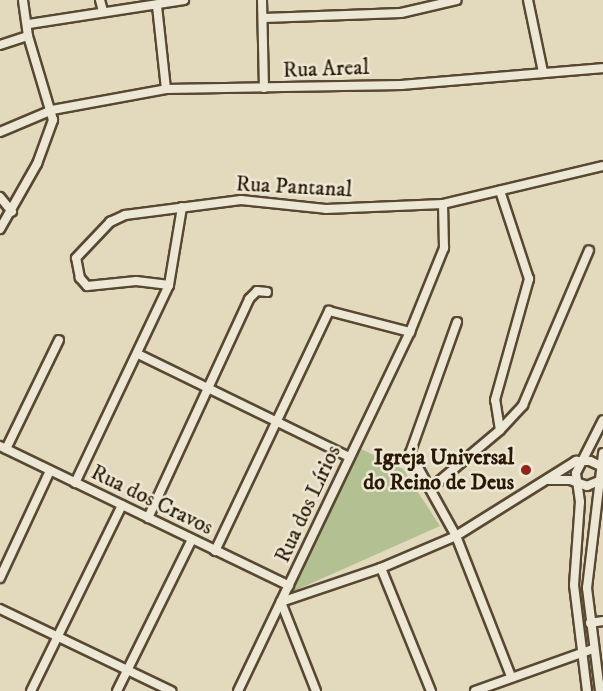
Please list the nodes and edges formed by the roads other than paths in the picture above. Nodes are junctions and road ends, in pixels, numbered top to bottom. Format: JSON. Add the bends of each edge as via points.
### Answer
{"nodes":[{"id":1,"x":23,"y":0,"type":"edge"},
{"id":2,"x":100,"y":0,"type":"edge"},
{"id":3,"x":178,"y":0,"type":"edge"},
{"id":4,"x":184,"y":0,"type":"edge"},
{"id":5,"x":262,"y":0,"type":"edge"},
{"id":6,"x":457,"y":0,"type":"edge"},
{"id":7,"x":528,"y":0,"type":"edge"},
{"id":8,"x":157,"y":6,"type":"junction"},
{"id":9,"x":103,"y":11,"type":"junction"},
{"id":10,"x":264,"y":18,"type":"junction"},
{"id":11,"x":28,"y":24,"type":"junction"},
{"id":12,"x":28,"y":36,"type":"junction"},
{"id":13,"x":0,"y":45,"type":"edge"},
{"id":14,"x":603,"y":68,"type":"edge"},
{"id":15,"x":543,"y":72,"type":"junction"},
{"id":16,"x":166,"y":88,"type":"junction"},
{"id":17,"x":264,"y":88,"type":"junction"},
{"id":18,"x":52,"y":110,"type":"junction"},
{"id":19,"x":0,"y":132,"type":"edge"},
{"id":20,"x":603,"y":166,"type":"edge"},
{"id":21,"x":500,"y":191,"type":"junction"},
{"id":22,"x":0,"y":197,"type":"edge"},
{"id":23,"x":443,"y":204,"type":"junction"},
{"id":24,"x":182,"y":207,"type":"junction"},
{"id":25,"x":12,"y":212,"type":"junction"},
{"id":26,"x":0,"y":229,"type":"edge"},
{"id":27,"x":590,"y":250,"type":"dead end"},
{"id":28,"x":169,"y":285,"type":"junction"},
{"id":29,"x":267,"y":292,"type":"dead end"},
{"id":30,"x":457,"y":322,"type":"dead end"},
{"id":31,"x":410,"y":332,"type":"junction"},
{"id":32,"x":59,"y":340,"type":"dead end"},
{"id":33,"x":138,"y":354,"type":"junction"},
{"id":34,"x":209,"y":389,"type":"junction"},
{"id":35,"x":603,"y":420,"type":"edge"},
{"id":36,"x":276,"y":421,"type":"junction"},
{"id":37,"x":500,"y":430,"type":"junction"},
{"id":38,"x":3,"y":448,"type":"edge"},
{"id":39,"x":603,"y":453,"type":"edge"},
{"id":40,"x":349,"y":457,"type":"junction"},
{"id":41,"x":582,"y":462,"type":"junction"},
{"id":42,"x":602,"y":467,"type":"edge"},
{"id":43,"x":50,"y":471,"type":"junction"},
{"id":44,"x":549,"y":480,"type":"junction"},
{"id":45,"x":598,"y":481,"type":"junction"},
{"id":46,"x":577,"y":482,"type":"junction"},
{"id":47,"x":75,"y":483,"type":"junction"},
{"id":48,"x":431,"y":488,"type":"junction"},
{"id":49,"x":122,"y":505,"type":"junction"},
{"id":50,"x":148,"y":518,"type":"junction"},
{"id":51,"x":456,"y":536,"type":"junction"},
{"id":52,"x":192,"y":539,"type":"junction"},
{"id":53,"x":215,"y":551,"type":"junction"},
{"id":54,"x":381,"y":568,"type":"junction"},
{"id":55,"x":0,"y":578,"type":"edge"},
{"id":56,"x":289,"y":586,"type":"junction"},
{"id":57,"x":281,"y":602,"type":"junction"},
{"id":58,"x":0,"y":609,"type":"edge"},
{"id":59,"x":603,"y":621,"type":"edge"},
{"id":60,"x":590,"y":623,"type":"junction"},
{"id":61,"x":57,"y":636,"type":"junction"},
{"id":62,"x":593,"y":649,"type":"junction"},
{"id":63,"x":581,"y":650,"type":"junction"},
{"id":64,"x":127,"y":670,"type":"junction"},
{"id":65,"x":511,"y":676,"type":"junction"},
{"id":66,"x":485,"y":689,"type":"edge"},
{"id":67,"x":31,"y":691,"type":"edge"},
{"id":68,"x":117,"y":691,"type":"edge"},
{"id":69,"x":171,"y":691,"type":"edge"},
{"id":70,"x":238,"y":691,"type":"edge"},
{"id":71,"x":316,"y":691,"type":"edge"},
{"id":72,"x":431,"y":691,"type":"edge"},
{"id":73,"x":475,"y":691,"type":"edge"},
{"id":74,"x":587,"y":691,"type":"edge"},
{"id":75,"x":600,"y":691,"type":"edge"}],
"edges":[{"from":1,"to":11,"type":"street"},
{"from":2,"to":9,"type":"street"},
{"from":3,"to":4,"type":"street"},
{"from":3,"to":8,"type":"street"},
{"from":5,"to":10,"type":"street"},
{"from":6,"to":10,"type":"street","via":[[401,12]]},
{"from":7,"to":15,"type":"street"},
{"from":8,"to":9,"type":"street"},
{"from":8,"to":16,"type":"street"},
{"from":9,"to":11,"type":"street"},
{"from":10,"to":17,"type":"street"},
{"from":11,"to":12,"type":"street"},
{"from":12,"to":13,"type":"street"},
{"from":12,"to":18,"type":"street"},
{"from":14,"to":15,"type":"street","name":"Rua Areal"},
{"from":15,"to":17,"type":"street","name":"Rua Areal","via":[[402,85]]},
{"from":16,"to":17,"type":"street","name":"Rua Areal"},
{"from":16,"to":18,"type":"street","name":"Rua Areal"},
{"from":18,"to":19,"type":"street","name":"Rua Areal"},
{"from":18,"to":25,"type":"street","via":[[52,130]]},
{"from":20,"to":21,"type":"street","name":"Rua Pantanal"},
{"from":21,"to":23,"type":"street","name":"Rua Pantanal"},
{"from":21,"to":37,"type":"street","via":[[527,269],[526,294],[495,400]]},
{"from":22,"to":25,"type":"street"},
{"from":23,"to":24,"type":"street","name":"Rua Pantanal","via":[[326,209],[241,200]]},
{"from":23,"to":31,"type":"street","name":"Rua dos Lírios","via":[[444,248]]},
{"from":24,"to":28,"type":"street"},
{"from":24,"to":28,"type":"street","name":"Rua Pantanal","via":[[116,218],[76,258],[80,278],[87,286],[136,281]]},
{"from":25,"to":26,"type":"street"},
{"from":27,"to":37,"type":"street","via":[[528,395]]},
{"from":28,"to":33,"type":"street"},
{"from":29,"to":34,"type":"street","via":[[257,291],[249,299]]},
{"from":30,"to":48,"type":"street","via":[[428,411],[410,448],[412,460]]},
{"from":31,"to":36,"type":"street","via":[[329,311]]},
{"from":31,"to":40,"type":"street","name":"Rua dos Lírios"},
{"from":32,"to":38,"type":"street"},
{"from":33,"to":34,"type":"street"},
{"from":33,"to":47,"type":"street"},
{"from":34,"to":36,"type":"street"},
{"from":34,"to":50,"type":"street"},
{"from":35,"to":41,"type":"street"},
{"from":36,"to":40,"type":"street"},
{"from":36,"to":53,"type":"street"},
{"from":37,"to":48,"type":"street"},
{"from":38,"to":43,"type":"street","name":"Rua dos Cravos"},
{"from":39,"to":42,"type":"street"},
{"from":40,"to":56,"type":"street","name":"Rua dos Lírios"},
{"from":41,"to":42,"type":"street"},
{"from":41,"to":44,"type":"street","via":[[576,461]]},
{"from":41,"to":46,"type":"street","via":[[577,469]]},
{"from":42,"to":45,"type":"street"},
{"from":43,"to":47,"type":"street","name":"Rua dos Cravos"},
{"from":43,"to":55,"type":"street"},
{"from":44,"to":46,"type":"street"},
{"from":44,"to":51,"type":"street"},
{"from":45,"to":46,"type":"street","via":[[587,486]]},
{"from":45,"to":60,"type":"street","via":[[588,555]]},
{"from":46,"to":63,"type":"street","via":[[580,502],[574,585]]},
{"from":47,"to":49,"type":"street","name":"Rua dos Cravos"},
{"from":48,"to":51,"type":"street"},
{"from":49,"to":50,"type":"street","name":"Rua dos Cravos"},
{"from":49,"to":61,"type":"street"},
{"from":50,"to":52,"type":"street","name":"Rua dos Cravos"},
{"from":51,"to":54,"type":"street"},
{"from":51,"to":65,"type":"street"},
{"from":52,"to":53,"type":"street","name":"Rua dos Cravos"},
{"from":52,"to":64,"type":"street"},
{"from":53,"to":56,"type":"street","name":"Rua dos Cravos"},
{"from":54,"to":57,"type":"street"},
{"from":54,"to":72,"type":"street"},
{"from":56,"to":57,"type":"street","name":"Rua dos Lírios"},
{"from":57,"to":70,"type":"street","name":"Rua dos Lírios"},
{"from":57,"to":71,"type":"street"},
{"from":58,"to":61,"type":"street"},
{"from":59,"to":60,"type":"street"},
{"from":60,"to":62,"type":"street"},
{"from":61,"to":64,"type":"street"},
{"from":61,"to":67,"type":"street"},
{"from":62,"to":63,"type":"street"},
{"from":62,"to":75,"type":"street"},
{"from":63,"to":65,"type":"street"},
{"from":63,"to":74,"type":"street"},
{"from":64,"to":68,"type":"street"},
{"from":64,"to":69,"type":"street"},
{"from":65,"to":66,"type":"street"},
{"from":66,"to":73,"type":"street"}]}
